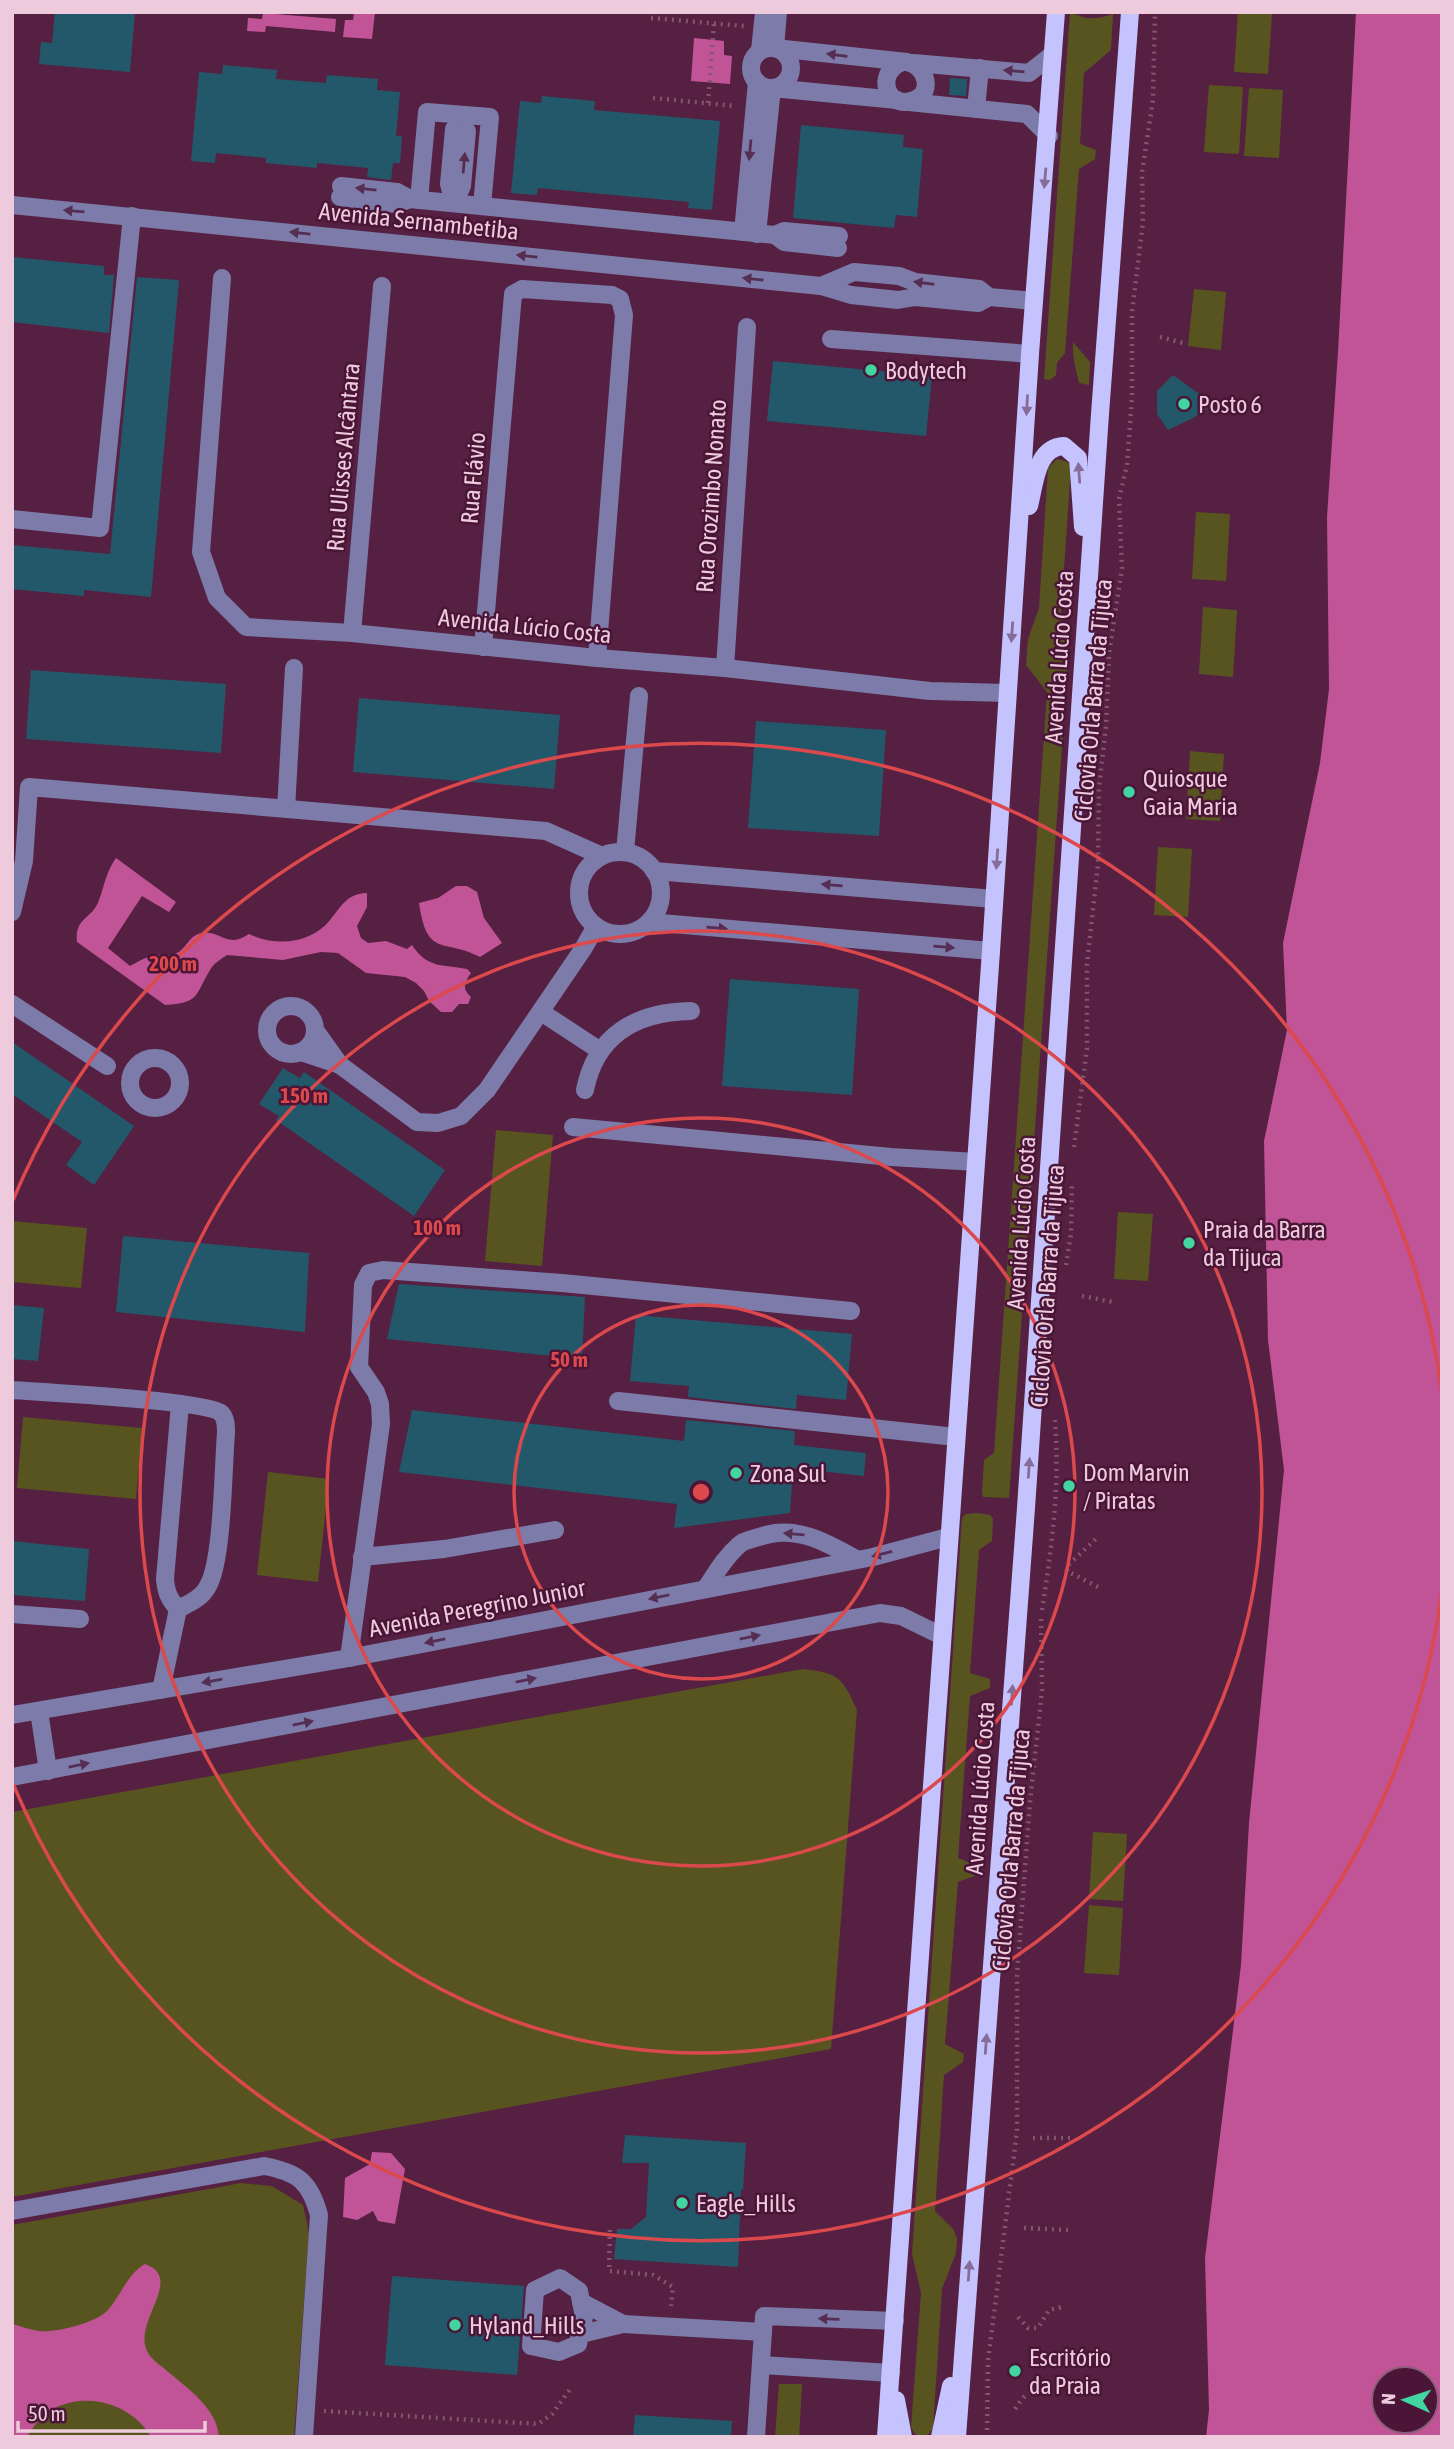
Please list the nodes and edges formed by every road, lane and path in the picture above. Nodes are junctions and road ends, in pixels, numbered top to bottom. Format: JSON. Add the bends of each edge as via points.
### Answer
{"nodes":[{"id":1,"x":764,"y":12,"type":"edge"},
{"id":2,"x":778,"y":12,"type":"edge"},
{"id":3,"x":1056,"y":12,"type":"edge"},
{"id":4,"x":1130,"y":12,"type":"edge"},
{"id":5,"x":1155,"y":12,"type":"edge"},
{"id":6,"x":652,"y":18,"type":"dead end"},
{"id":7,"x":714,"y":23,"type":"junction"},
{"id":8,"x":749,"y":26,"type":"dead end"},
{"id":9,"x":767,"y":50,"type":"junction"},
{"id":10,"x":1053,"y":54,"type":"junction"},
{"id":11,"x":907,"y":63,"type":"junction"},
{"id":12,"x":979,"y":68,"type":"junction"},
{"id":13,"x":764,"y":85,"type":"junction"},
{"id":14,"x":653,"y":98,"type":"dead end"},
{"id":15,"x":903,"y":101,"type":"junction"},
{"id":16,"x":708,"y":103,"type":"junction"},
{"id":17,"x":746,"y":106,"type":"dead end"},
{"id":18,"x":976,"y":109,"type":"junction"},
{"id":19,"x":460,"y":130,"type":"dead end"},
{"id":20,"x":1049,"y":136,"type":"junction"},
{"id":21,"x":340,"y":192,"type":"dead end"},
{"id":22,"x":415,"y":199,"type":"junction"},
{"id":23,"x":454,"y":203,"type":"junction"},
{"id":24,"x":12,"y":205,"type":"edge"},
{"id":25,"x":482,"y":206,"type":"junction"},
{"id":26,"x":132,"y":216,"type":"junction"},
{"id":27,"x":758,"y":234,"type":"junction"},
{"id":28,"x":839,"y":242,"type":"dead end"},
{"id":29,"x":222,"y":278,"type":"dead end"},
{"id":30,"x":382,"y":286,"type":"dead end"},
{"id":31,"x":1034,"y":301,"type":"junction"},
{"id":32,"x":747,"y":327,"type":"dead end"},
{"id":33,"x":1160,"y":337,"type":"dead end"},
{"id":34,"x":831,"y":339,"type":"dead end"},
{"id":35,"x":1183,"y":343,"type":"dead end"},
{"id":36,"x":1030,"y":354,"type":"junction"},
{"id":37,"x":12,"y":519,"type":"edge"},
{"id":38,"x":1019,"y":544,"type":"junction"},
{"id":39,"x":1088,"y":590,"type":"junction"},
{"id":40,"x":352,"y":633,"type":"junction"},
{"id":41,"x":483,"y":647,"type":"junction"},
{"id":42,"x":597,"y":658,"type":"junction"},
{"id":43,"x":294,"y":668,"type":"dead end"},
{"id":44,"x":725,"y":668,"type":"junction"},
{"id":45,"x":1007,"y":693,"type":"junction"},
{"id":46,"x":639,"y":696,"type":"dead end"},
{"id":47,"x":21,"y":787,"type":"edge"},
{"id":48,"x":286,"y":809,"type":"junction"},
{"id":49,"x":625,"y":852,"type":"junction"},
{"id":50,"x":602,"y":856,"type":"junction"},
{"id":51,"x":654,"y":871,"type":"junction"},
{"id":52,"x":995,"y":898,"type":"junction"},
{"id":53,"x":12,"y":912,"type":"edge"},
{"id":54,"x":649,"y":922,"type":"junction"},
{"id":55,"x":596,"y":926,"type":"junction"},
{"id":56,"x":991,"y":951,"type":"junction"},
{"id":57,"x":12,"y":1004,"type":"edge"},
{"id":58,"x":541,"y":1012,"type":"junction"},
{"id":59,"x":691,"y":1012,"type":"dead end"},
{"id":60,"x":315,"y":1030,"type":"junction"},
{"id":61,"x":600,"y":1050,"type":"junction"},
{"id":62,"x":301,"y":1052,"type":"junction"},
{"id":63,"x":341,"y":1065,"type":"junction"},
{"id":64,"x":107,"y":1066,"type":"junction"},
{"id":65,"x":135,"y":1068,"type":"junction"},
{"id":66,"x":585,"y":1090,"type":"dead end"},
{"id":67,"x":131,"y":1091,"type":"junction"},
{"id":68,"x":573,"y":1126,"type":"dead end"},
{"id":69,"x":1073,"y":1150,"type":"dead end"},
{"id":70,"x":976,"y":1162,"type":"junction"},
{"id":71,"x":1072,"y":1174,"type":"dead end"},
{"id":72,"x":1064,"y":1273,"type":"dead end"},
{"id":73,"x":1082,"y":1296,"type":"dead end"},
{"id":74,"x":1113,"y":1302,"type":"dead end"},
{"id":75,"x":851,"y":1311,"type":"dead end"},
{"id":76,"x":12,"y":1390,"type":"edge"},
{"id":77,"x":618,"y":1401,"type":"dead end"},
{"id":78,"x":180,"y":1404,"type":"junction"},
{"id":79,"x":1055,"y":1412,"type":"dead end"},
{"id":80,"x":956,"y":1437,"type":"junction"},
{"id":81,"x":555,"y":1530,"type":"dead end"},
{"id":82,"x":948,"y":1537,"type":"junction"},
{"id":83,"x":1098,"y":1537,"type":"dead end"},
{"id":84,"x":362,"y":1557,"type":"junction"},
{"id":85,"x":856,"y":1559,"type":"junction"},
{"id":86,"x":1098,"y":1587,"type":"dead end"},
{"id":87,"x":706,"y":1588,"type":"junction"},
{"id":88,"x":178,"y":1609,"type":"junction"},
{"id":89,"x":12,"y":1614,"type":"edge"},
{"id":90,"x":80,"y":1619,"type":"dead end"},
{"id":91,"x":942,"y":1636,"type":"junction"},
{"id":92,"x":349,"y":1658,"type":"junction"},
{"id":93,"x":161,"y":1690,"type":"junction"},
{"id":94,"x":38,"y":1711,"type":"junction"},
{"id":95,"x":12,"y":1715,"type":"edge"},
{"id":96,"x":48,"y":1771,"type":"junction"},
{"id":97,"x":12,"y":1777,"type":"edge"},
{"id":98,"x":1033,"y":2138,"type":"dead end"},
{"id":99,"x":1074,"y":2138,"type":"dead end"},
{"id":100,"x":12,"y":2211,"type":"edge"},
{"id":101,"x":1024,"y":2228,"type":"dead end"},
{"id":102,"x":610,"y":2230,"type":"dead end"},
{"id":103,"x":1068,"y":2230,"type":"dead end"},
{"id":104,"x":581,"y":2302,"type":"junction"},
{"id":105,"x":1062,"y":2307,"type":"dead end"},
{"id":106,"x":966,"y":2311,"type":"junction"},
{"id":107,"x":671,"y":2314,"type":"dead end"},
{"id":108,"x":1018,"y":2317,"type":"dead end"},
{"id":109,"x":895,"y":2321,"type":"junction"},
{"id":110,"x":623,"y":2324,"type":"junction"},
{"id":111,"x":764,"y":2324,"type":"junction"},
{"id":112,"x":581,"y":2334,"type":"junction"},
{"id":113,"x":761,"y":2365,"type":"junction"},
{"id":114,"x":891,"y":2373,"type":"junction"},
{"id":115,"x":571,"y":2388,"type":"dead end"},
{"id":116,"x":1054,"y":2394,"type":"dead end"},
{"id":117,"x":1015,"y":2409,"type":"dead end"},
{"id":118,"x":305,"y":2411,"type":"junction"},
{"id":119,"x":304,"y":2437,"type":"edge"},
{"id":120,"x":756,"y":2437,"type":"edge"},
{"id":121,"x":886,"y":2437,"type":"edge"},
{"id":122,"x":903,"y":2437,"type":"edge"},
{"id":123,"x":940,"y":2437,"type":"edge"},
{"id":124,"x":957,"y":2437,"type":"edge"},
{"id":125,"x":987,"y":2437,"type":"edge"}],
"edges":[{"from":1,"to":9,"type":"street"},
{"from":2,"to":9,"type":"street"},
{"from":3,"to":10,"type":"main road","name":"Avenida Lúcio Costa"},
{"from":4,"to":39,"type":"main road","name":"Avenida Lúcio Costa"},
{"from":5,"to":69,"type":"path","name":"Ciclovia Orla Barra da Tijuca","via":[[1153,100],[1142,172],[1143,222],[1132,313],[1127,465],[1119,499],[1122,568],[1109,654],[1096,889],[1087,964],[1087,1048]]},
{"from":6,"to":7,"type":"path"},
{"from":7,"to":8,"type":"path"},
{"from":7,"to":16,"type":"path"},
{"from":11,"to":9,"type":"street","one_way":true},
{"from":9,"to":13,"type":"street","via":[[755,56],[751,69]]},
{"from":9,"to":13,"type":"street","via":[[785,53],[791,71],[785,82]]},
{"from":10,"to":12,"type":"street","one_way":true,"via":[[1029,72]]},
{"from":10,"to":20,"type":"main road","name":"Avenida Lúcio Costa"},
{"from":11,"to":12,"type":"street"},
{"from":11,"to":15,"type":"street","via":[[890,71],[886,84]]},
{"from":11,"to":15,"type":"street","via":[[923,72],[926,85],[920,96]]},
{"from":12,"to":18,"type":"street"},
{"from":13,"to":15,"type":"street"},
{"from":13,"to":27,"type":"street"},
{"from":14,"to":16,"type":"path"},
{"from":15,"to":18,"type":"street"},
{"from":16,"to":17,"type":"path"},
{"from":18,"to":20,"type":"street","via":[[1027,114]]},
{"from":19,"to":23,"type":"street","via":[[449,184]]},
{"from":20,"to":31,"type":"main road","name":"Avenida Lúcio Costa","one_way":true},
{"from":21,"to":22,"type":"street","via":[[396,204]]},
{"from":22,"to":23,"type":"street"},
{"from":22,"to":25,"type":"street","via":[[427,111],[490,117]]},
{"from":23,"to":25,"type":"street"},
{"from":26,"to":24,"type":"street","name":"Avenida Sernambetiba","one_way":true},
{"from":25,"to":27,"type":"street"},
{"from":31,"to":26,"type":"street","name":"Avenida Sernambetiba","one_way":true,"via":[[989,298],[979,289],[899,276],[854,272],[821,286]]},
{"from":26,"to":37,"type":"street","via":[[100,528]]},
{"from":27,"to":28,"type":"street","via":[[783,242]]},
{"from":29,"to":40,"type":"street","name":"Avenida Lúcio Costa","via":[[201,552],[217,598],[246,627]]},
{"from":30,"to":40,"type":"street","name":"Rua Ulisses Alcântara"},
{"from":31,"to":36,"type":"main road","name":"Avenida Lúcio Costa"},
{"from":32,"to":44,"type":"street","name":"Rua Orozimbo Nonato"},
{"from":33,"to":35,"type":"path"},
{"from":34,"to":36,"type":"street"},
{"from":36,"to":38,"type":"main road","name":"Avenida Lúcio Costa","one_way":true},
{"from":39,"to":38,"type":"main road","one_way":true,"via":[[1078,457],[1071,449],[1055,447],[1042,458]]},
{"from":38,"to":45,"type":"main road","name":"Avenida Lúcio Costa","one_way":true},
{"from":106,"to":39,"type":"main road","name":"Avenida Lúcio Costa","one_way":true},
{"from":40,"to":41,"type":"street","name":"Avenida Lúcio Costa"},
{"from":41,"to":42,"type":"street","name":"Avenida Lúcio Costa"},
{"from":41,"to":42,"type":"street","name":"Rua Flávio","via":[[513,294],[522,289],[612,295],[620,299],[624,315]]},
{"from":42,"to":44,"type":"street","name":"Avenida Lúcio Costa"},
{"from":43,"to":48,"type":"street"},
{"from":44,"to":45,"type":"street","name":"Avenida Lúcio Costa","via":[[930,691]]},
{"from":45,"to":52,"type":"main road","name":"Avenida Lúcio Costa","one_way":true},
{"from":46,"to":49,"type":"street"},
{"from":47,"to":48,"type":"street"},
{"from":47,"to":53,"type":"street","via":[[24,862]]},
{"from":48,"to":50,"type":"street","via":[[546,831]]},
{"from":49,"to":50,"type":"street"},
{"from":49,"to":51,"type":"street","via":[[637,855]]},
{"from":50,"to":55,"type":"street","via":[[584,872],[579,895],[587,918]]},
{"from":52,"to":51,"type":"street","one_way":true},
{"from":51,"to":54,"type":"street","via":[[660,898]]},
{"from":52,"to":56,"type":"main road","name":"Avenida Lúcio Costa"},
{"from":54,"to":55,"type":"street","via":[[618,934]]},
{"from":54,"to":56,"type":"street","one_way":true},
{"from":55,"to":58,"type":"street"},
{"from":56,"to":70,"type":"main road","name":"Avenida Lúcio Costa"},
{"from":57,"to":64,"type":"street"},
{"from":58,"to":61,"type":"street"},
{"from":58,"to":63,"type":"street","via":[[487,1090],[461,1116],[438,1123],[417,1122]]},
{"from":59,"to":61,"type":"street","via":[[645,1018]]},
{"from":60,"to":62,"type":"street","via":[[310,1045]]},
{"from":60,"to":62,"type":"street","via":[[311,1015],[298,1006],[283,1007],[271,1017],[267,1032],[274,1046],[288,1054]]},
{"from":60,"to":63,"type":"street"},
{"from":61,"to":66,"type":"street","via":[[588,1072]]},
{"from":62,"to":63,"type":"street"},
{"from":64,"to":65,"type":"street"},
{"from":64,"to":67,"type":"street"},
{"from":65,"to":67,"type":"street"},
{"from":65,"to":67,"type":"street","via":[[149,1058],[164,1059],[177,1069],[180,1085],[173,1101],[158,1108],[142,1104]]},
{"from":68,"to":70,"type":"street"},
{"from":70,"to":80,"type":"main road","name":"Avenida Lúcio Costa"},
{"from":71,"to":72,"type":"path","name":"Ciclovia Orla Barra da Tijuca","via":[[1071,1234]]},
{"from":73,"to":74,"type":"path"},
{"from":75,"to":84,"type":"street","via":[[562,1283],[383,1270],[369,1273],[363,1285],[359,1367],[376,1392],[381,1424]]},
{"from":76,"to":78,"type":"street"},
{"from":77,"to":80,"type":"street"},
{"from":78,"to":88,"type":"street","via":[[165,1579],[165,1590]]},
{"from":78,"to":88,"type":"street","via":[[222,1413],[226,1433],[217,1552],[209,1585],[193,1602]]},
{"from":79,"to":125,"type":"path","name":"Ciclovia Orla Barra da Tijuca","via":[[1049,1573],[1041,1619],[1042,1690],[1017,1975],[1017,2131],[988,2361]]},
{"from":80,"to":82,"type":"main road","name":"Avenida Lúcio Costa"},
{"from":81,"to":84,"type":"street"},
{"from":82,"to":85,"type":"street","name":"Avenida Peregrino Junior","one_way":true},
{"from":82,"to":91,"type":"main road","name":"Avenida Lúcio Costa"},
{"from":83,"to":86,"type":"path","via":[[1067,1566],[1067,1571]]},
{"from":84,"to":92,"type":"street"},
{"from":85,"to":87,"type":"street","name":"Avenida Peregrino Junior"},
{"from":85,"to":87,"type":"street","one_way":true,"via":[[821,1539],[784,1532],[765,1534],[741,1542]]},
{"from":87,"to":92,"type":"street","name":"Avenida Peregrino Junior","one_way":true},
{"from":88,"to":93,"type":"street"},
{"from":89,"to":90,"type":"street"},
{"from":96,"to":91,"type":"street","one_way":true,"via":[[880,1613],[909,1618]]},
{"from":91,"to":109,"type":"main road","name":"Avenida Lúcio Costa"},
{"from":92,"to":93,"type":"street","name":"Avenida Peregrino Junior","one_way":true},
{"from":93,"to":94,"type":"street","name":"Avenida Peregrino Junior"},
{"from":94,"to":95,"type":"street","name":"Avenida Peregrino Junior"},
{"from":94,"to":96,"type":"street"},
{"from":96,"to":97,"type":"street"},
{"from":98,"to":99,"type":"path"},
{"from":100,"to":118,"type":"street","via":[[264,2166],[295,2175],[311,2192],[319,2215]]},
{"from":101,"to":103,"type":"path"},
{"from":102,"to":107,"type":"path","via":[[609,2271],[653,2275],[673,2287]]},
{"from":104,"to":110,"type":"street"},
{"from":104,"to":112,"type":"street"},
{"from":104,"to":112,"type":"street","via":[[579,2291],[560,2278],[535,2290],[531,2346],[559,2352],[578,2344]]},
{"from":105,"to":108,"type":"path","via":[[1048,2310],[1038,2328],[1028,2328]]},
{"from":106,"to":123,"type":"main road"},
{"from":106,"to":124,"type":"main road","name":"Avenida Lúcio Costa"},
{"from":109,"to":111,"type":"street","one_way":true},
{"from":109,"to":114,"type":"main road","name":"Avenida Lúcio Costa"},
{"from":110,"to":111,"type":"street"},
{"from":110,"to":112,"type":"street"},
{"from":111,"to":113,"type":"street"},
{"from":113,"to":114,"type":"street"},
{"from":113,"to":120,"type":"street"},
{"from":114,"to":121,"type":"main road","name":"Avenida Lúcio Costa"},
{"from":114,"to":122,"type":"main road"},
{"from":115,"to":118,"type":"path","via":[[552,2414],[538,2424]]},
{"from":116,"to":117,"type":"path","via":[[1030,2391]]},
{"from":118,"to":119,"type":"street"}]}
